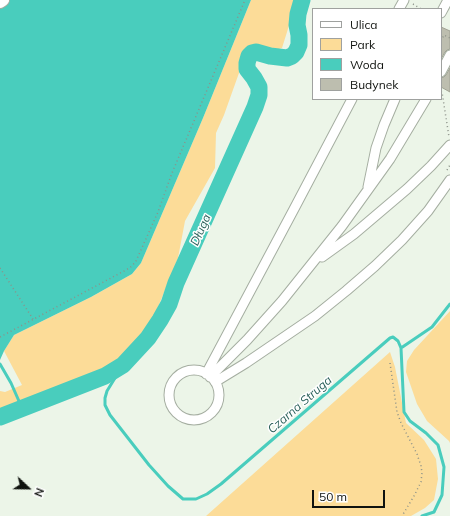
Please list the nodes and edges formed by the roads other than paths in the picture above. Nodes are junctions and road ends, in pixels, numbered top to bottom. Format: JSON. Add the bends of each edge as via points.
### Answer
{"nodes":[{"id":1,"x":3,"y":0,"type":"edge"},
{"id":2,"x":448,"y":0,"type":"edge"},
{"id":3,"x":0,"y":2,"type":"edge"},
{"id":4,"x":442,"y":11,"type":"edge"},
{"id":5,"x":450,"y":55,"type":"edge"},
{"id":6,"x":442,"y":70,"type":"edge"},
{"id":7,"x":351,"y":100,"type":"edge"},
{"id":8,"x":394,"y":100,"type":"edge"},
{"id":9,"x":425,"y":100,"type":"edge"},
{"id":10,"x":450,"y":144,"type":"edge"},
{"id":11,"x":450,"y":180,"type":"edge"},
{"id":12,"x":368,"y":191,"type":"junction"},
{"id":13,"x":313,"y":263,"type":"junction"},
{"id":14,"x":210,"y":378,"type":"junction"}],
"edges":[{"from":1,"to":3,"type":"street"},
{"from":2,"to":4,"type":"street"},
{"from":5,"to":6,"type":"street"},
{"from":7,"to":14,"type":"street"},
{"from":8,"to":12,"type":"street","via":[[376,148]]},
{"from":9,"to":12,"type":"street"},
{"from":10,"to":13,"type":"street","via":[[379,214]]},
{"from":11,"to":14,"type":"street","via":[[428,211],[402,240],[346,291],[315,316],[246,363]]},
{"from":12,"to":13,"type":"street"},
{"from":13,"to":14,"type":"street","via":[[282,301]]},
{"from":14,"to":14,"type":"street","via":[[200,371],[192,370],[177,377],[169,391],[169,399],[177,414],[184,418],[200,420],[213,411],[219,396],[218,387]]}]}
